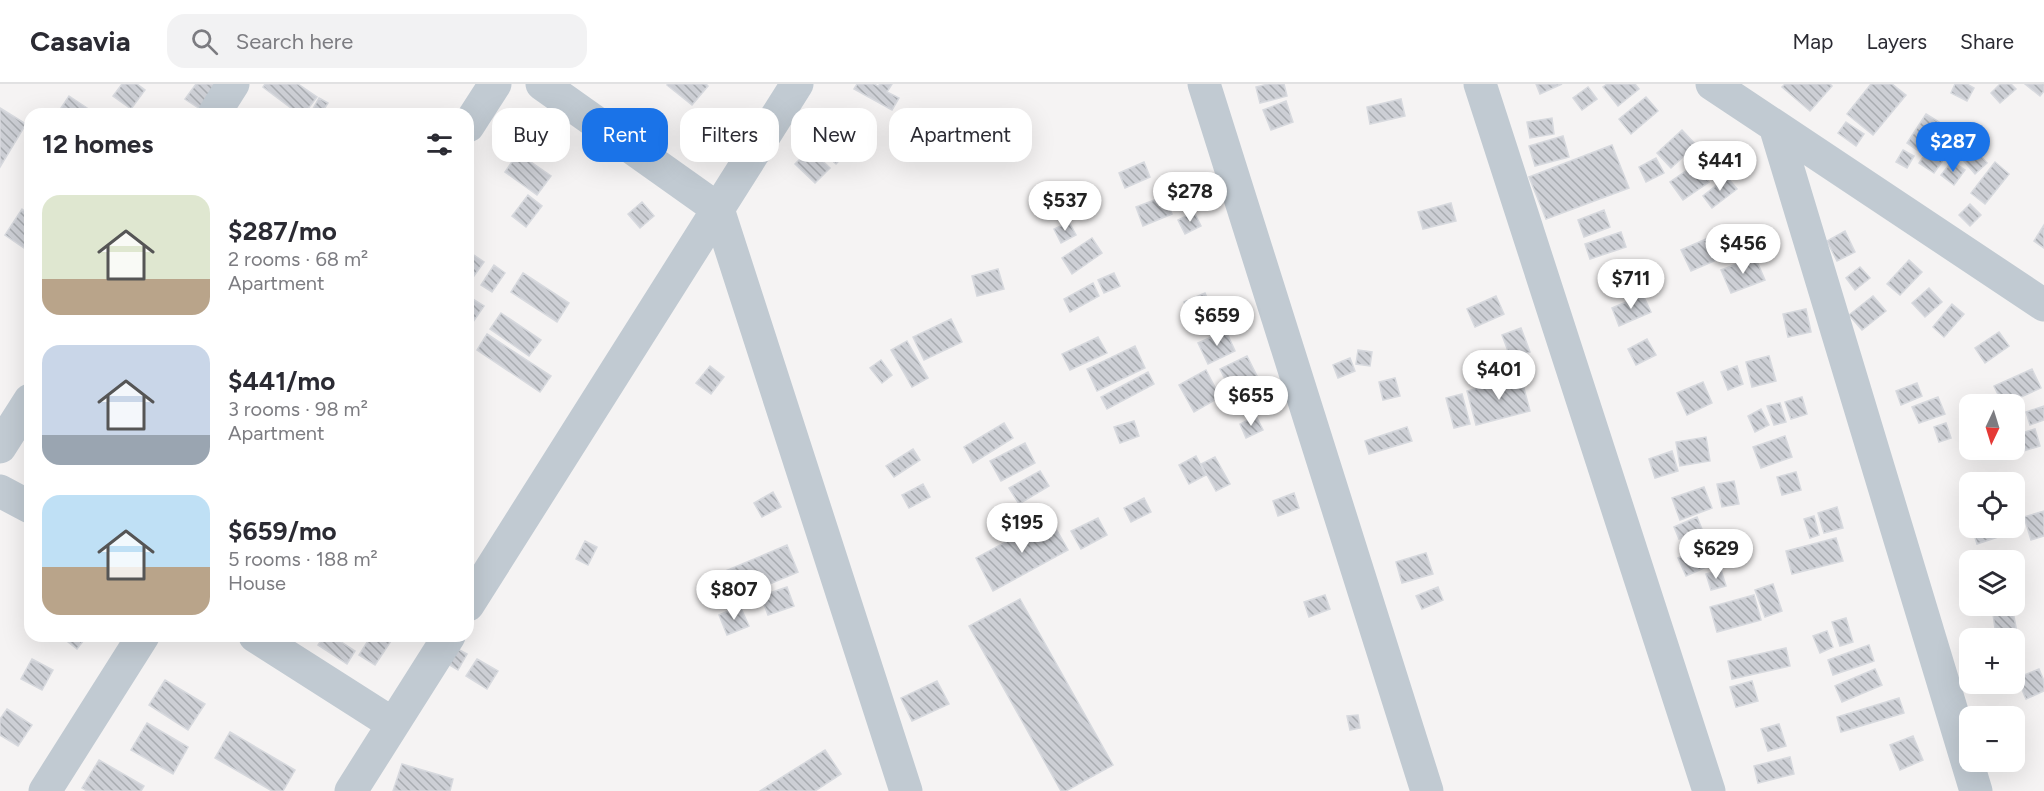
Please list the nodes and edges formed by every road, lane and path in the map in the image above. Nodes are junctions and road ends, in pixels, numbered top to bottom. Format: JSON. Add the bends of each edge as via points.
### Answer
{"nodes":[{"id":1,"x":233,"y":84,"type":"edge"},
{"id":2,"x":495,"y":84,"type":"edge"},
{"id":3,"x":542,"y":84,"type":"edge"},
{"id":4,"x":797,"y":84,"type":"edge"},
{"id":5,"x":1204,"y":84,"type":"edge"},
{"id":6,"x":1480,"y":84,"type":"edge"},
{"id":7,"x":1712,"y":84,"type":"edge"},
{"id":8,"x":218,"y":108,"type":"edge"},
{"id":9,"x":474,"y":117,"type":"edge"},
{"id":10,"x":1775,"y":126,"type":"junction"},
{"id":11,"x":718,"y":209,"type":"junction"},
{"id":12,"x":2044,"y":305,"type":"edge"},
{"id":13,"x":24,"y":409,"type":"edge"},
{"id":14,"x":0,"y":447,"type":"edge"},
{"id":15,"x":0,"y":491,"type":"edge"},
{"id":16,"x":24,"y":504,"type":"edge"},
{"id":17,"x":474,"y":595,"type":"edge"},
{"id":18,"x":139,"y":642,"type":"edge"},
{"id":19,"x":264,"y":642,"type":"edge"},
{"id":20,"x":445,"y":642,"type":"edge"},
{"id":21,"x":393,"y":724,"type":"junction"},
{"id":22,"x":45,"y":791,"type":"edge"},
{"id":23,"x":351,"y":791,"type":"edge"},
{"id":24,"x":906,"y":791,"type":"edge"},
{"id":25,"x":1427,"y":791,"type":"edge"},
{"id":26,"x":1708,"y":791,"type":"edge"},
{"id":27,"x":1976,"y":791,"type":"edge"}],
"edges":[{"from":1,"to":8,"type":"street"},
{"from":2,"to":9,"type":"street"},
{"from":3,"to":11,"type":"street"},
{"from":4,"to":11,"type":"street"},
{"from":5,"to":25,"type":"street"},
{"from":6,"to":26,"type":"street"},
{"from":7,"to":10,"type":"street"},
{"from":10,"to":12,"type":"street"},
{"from":10,"to":27,"type":"street"},
{"from":11,"to":17,"type":"street"},
{"from":11,"to":24,"type":"street"},
{"from":13,"to":14,"type":"street"},
{"from":15,"to":16,"type":"street"},
{"from":18,"to":22,"type":"street"},
{"from":19,"to":21,"type":"street"},
{"from":20,"to":21,"type":"street"},
{"from":21,"to":23,"type":"street"}]}
